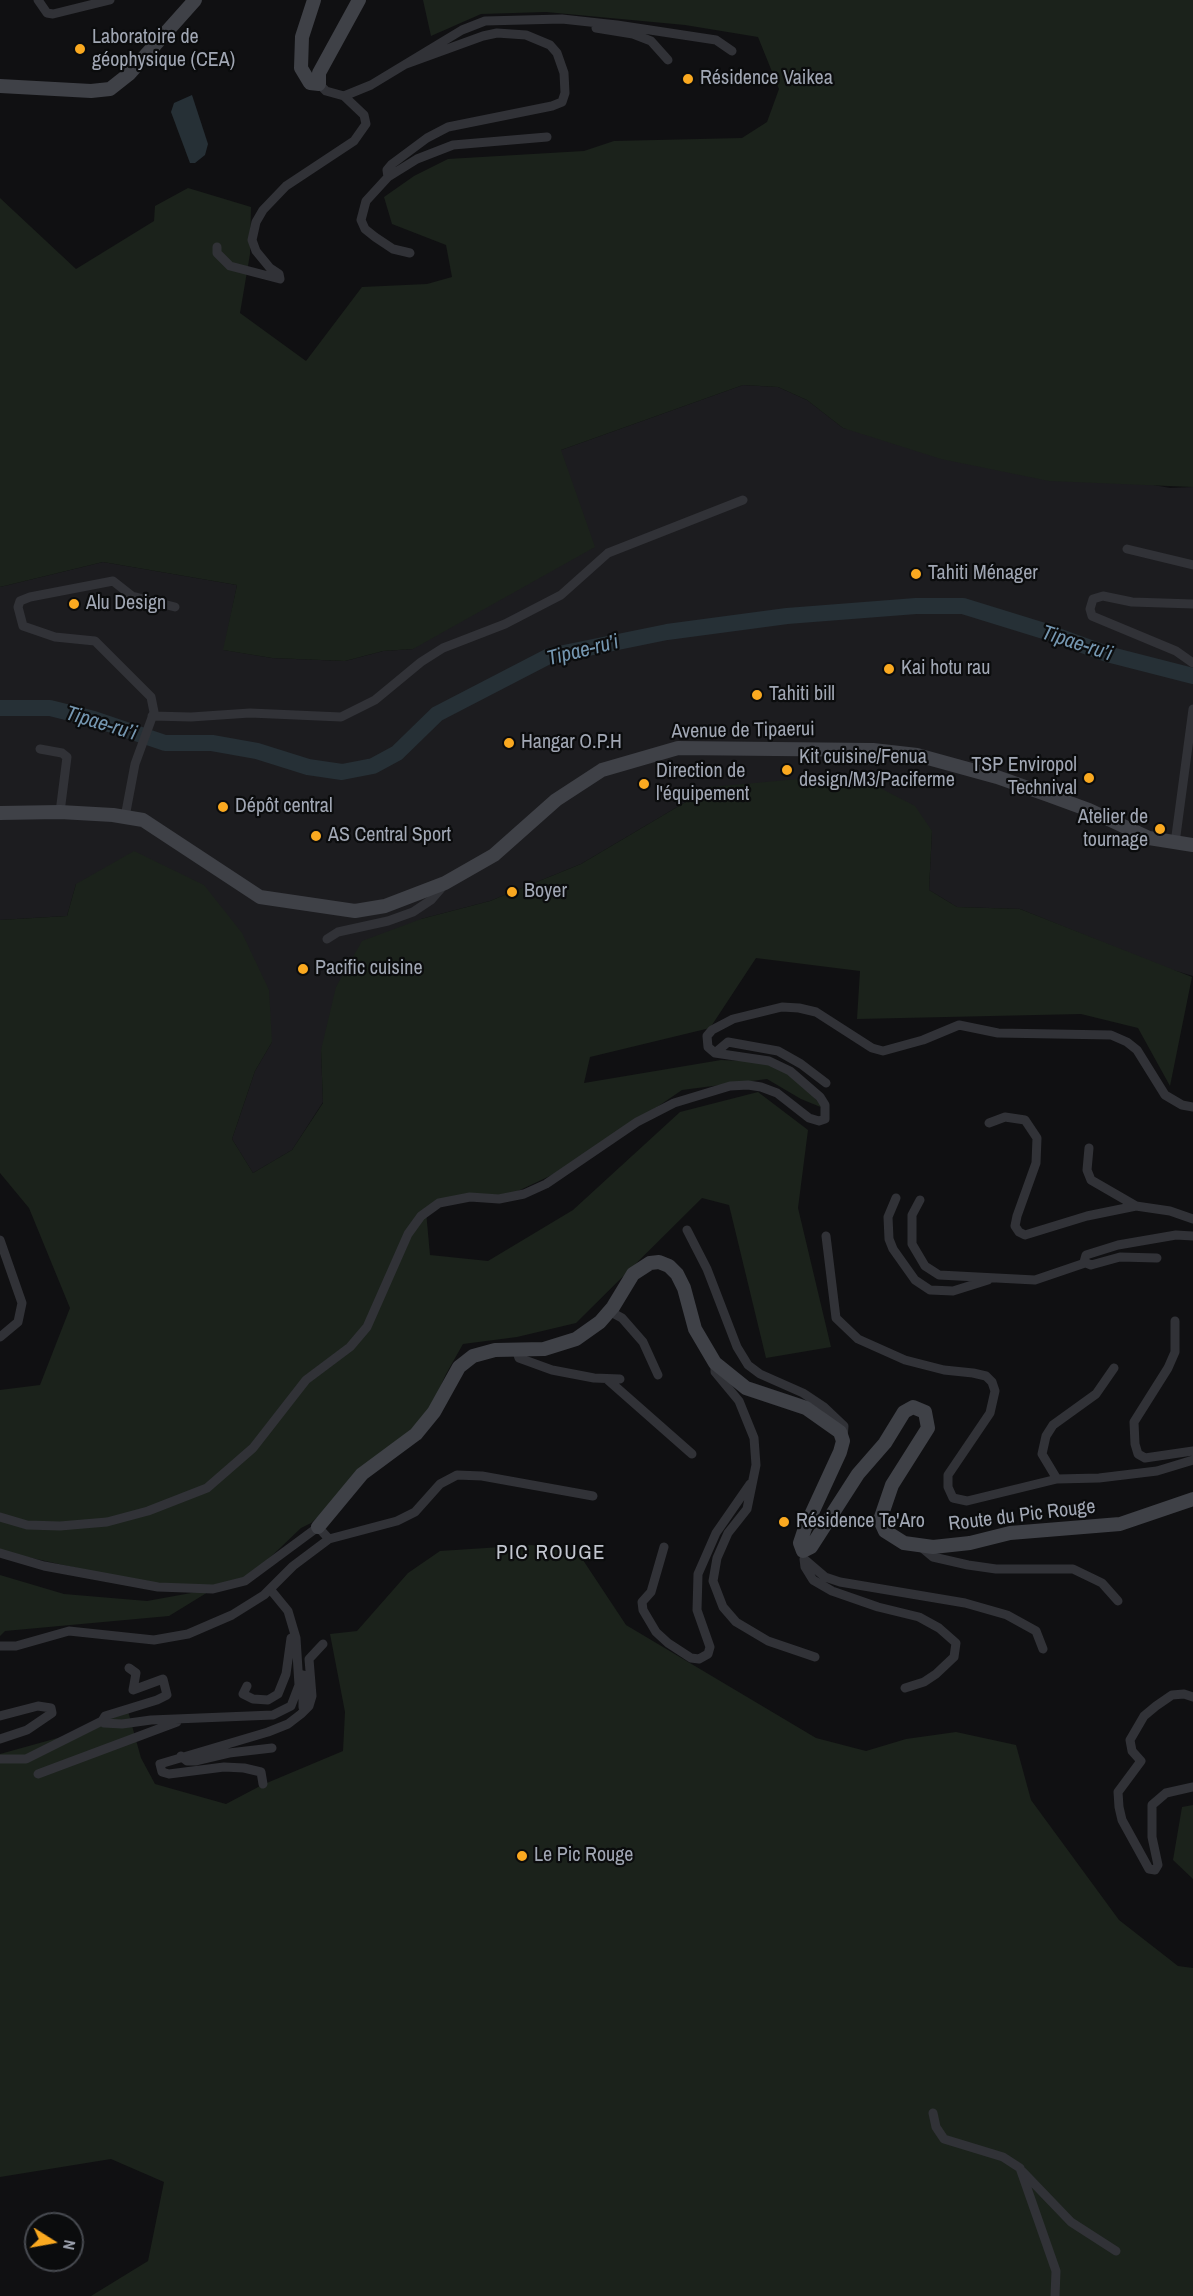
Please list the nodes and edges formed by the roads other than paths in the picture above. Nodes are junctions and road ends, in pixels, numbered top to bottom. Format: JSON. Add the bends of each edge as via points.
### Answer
{"nodes":[{"id":1,"x":38,"y":0,"type":"edge"},
{"id":2,"x":110,"y":0,"type":"edge"},
{"id":3,"x":195,"y":0,"type":"edge"},
{"id":4,"x":314,"y":0,"type":"edge"},
{"id":5,"x":359,"y":0,"type":"edge"},
{"id":6,"x":524,"y":19,"type":"junction"},
{"id":7,"x":732,"y":51,"type":"dead end"},
{"id":8,"x":668,"y":60,"type":"dead end"},
{"id":9,"x":406,"y":64,"type":"junction"},
{"id":10,"x":319,"y":84,"type":"junction"},
{"id":11,"x":0,"y":86,"type":"edge"},
{"id":12,"x":344,"y":96,"type":"junction"},
{"id":13,"x":547,"y":137,"type":"dead end"},
{"id":14,"x":388,"y":177,"type":"junction"},
{"id":15,"x":217,"y":247,"type":"dead end"},
{"id":16,"x":410,"y":253,"type":"dead end"},
{"id":17,"x":743,"y":500,"type":"dead end"},
{"id":18,"x":1127,"y":549,"type":"dead end"},
{"id":19,"x":1193,"y":566,"type":"edge"},
{"id":20,"x":1193,"y":604,"type":"edge"},
{"id":21,"x":175,"y":607,"type":"dead end"},
{"id":22,"x":1193,"y":663,"type":"edge"},
{"id":23,"x":1193,"y":709,"type":"edge"},
{"id":24,"x":151,"y":720,"type":"junction"},
{"id":25,"x":40,"y":749,"type":"dead end"},
{"id":26,"x":60,"y":812,"type":"junction"},
{"id":27,"x":0,"y":813,"type":"edge"},
{"id":28,"x":125,"y":817,"type":"junction"},
{"id":29,"x":1175,"y":843,"type":"junction"},
{"id":30,"x":1193,"y":845,"type":"edge"},
{"id":31,"x":445,"y":883,"type":"junction"},
{"id":32,"x":327,"y":939,"type":"dead end"},
{"id":33,"x":715,"y":1053,"type":"junction"},
{"id":34,"x":826,"y":1083,"type":"dead end"},
{"id":35,"x":1193,"y":1107,"type":"edge"},
{"id":36,"x":990,"y":1123,"type":"dead end"},
{"id":37,"x":1089,"y":1148,"type":"dead end"},
{"id":38,"x":896,"y":1198,"type":"dead end"},
{"id":39,"x":920,"y":1200,"type":"dead end"},
{"id":40,"x":1136,"y":1206,"type":"junction"},
{"id":41,"x":1193,"y":1219,"type":"edge"},
{"id":42,"x":687,"y":1230,"type":"dead end"},
{"id":43,"x":826,"y":1236,"type":"dead end"},
{"id":44,"x":1193,"y":1236,"type":"edge"},
{"id":45,"x":0,"y":1240,"type":"edge"},
{"id":46,"x":1157,"y":1258,"type":"dead end"},
{"id":47,"x":1085,"y":1263,"type":"junction"},
{"id":48,"x":993,"y":1277,"type":"junction"},
{"id":49,"x":609,"y":1311,"type":"junction"},
{"id":50,"x":1175,"y":1321,"type":"dead end"},
{"id":51,"x":0,"y":1338,"type":"edge"},
{"id":52,"x":516,"y":1350,"type":"junction"},
{"id":53,"x":715,"y":1363,"type":"junction"},
{"id":54,"x":1114,"y":1368,"type":"dead end"},
{"id":55,"x":658,"y":1375,"type":"dead end"},
{"id":56,"x":620,"y":1379,"type":"dead end"},
{"id":57,"x":608,"y":1380,"type":"junction"},
{"id":58,"x":843,"y":1442,"type":"junction"},
{"id":59,"x":1193,"y":1451,"type":"edge"},
{"id":60,"x":692,"y":1454,"type":"dead end"},
{"id":61,"x":1193,"y":1460,"type":"edge"},
{"id":62,"x":1057,"y":1479,"type":"junction"},
{"id":63,"x":752,"y":1482,"type":"junction"},
{"id":64,"x":592,"y":1496,"type":"dead end"},
{"id":65,"x":1193,"y":1499,"type":"edge"},
{"id":66,"x":0,"y":1517,"type":"edge"},
{"id":67,"x":318,"y":1527,"type":"junction"},
{"id":68,"x":329,"y":1539,"type":"junction"},
{"id":69,"x":920,"y":1546,"type":"junction"},
{"id":70,"x":664,"y":1547,"type":"dead end"},
{"id":71,"x":0,"y":1552,"type":"edge"},
{"id":72,"x":804,"y":1555,"type":"junction"},
{"id":73,"x":270,"y":1589,"type":"junction"},
{"id":74,"x":1118,"y":1601,"type":"dead end"},
{"id":75,"x":291,"y":1623,"type":"junction"},
{"id":76,"x":323,"y":1644,"type":"dead end"},
{"id":77,"x":0,"y":1647,"type":"edge"},
{"id":78,"x":1043,"y":1649,"type":"dead end"},
{"id":79,"x":815,"y":1657,"type":"dead end"},
{"id":80,"x":299,"y":1667,"type":"junction"},
{"id":81,"x":129,"y":1668,"type":"dead end"},
{"id":82,"x":247,"y":1686,"type":"dead end"},
{"id":83,"x":905,"y":1688,"type":"dead end"},
{"id":84,"x":1193,"y":1697,"type":"edge"},
{"id":85,"x":307,"y":1708,"type":"junction"},
{"id":86,"x":0,"y":1716,"type":"edge"},
{"id":87,"x":181,"y":1719,"type":"junction"},
{"id":88,"x":102,"y":1721,"type":"junction"},
{"id":89,"x":0,"y":1739,"type":"edge"},
{"id":90,"x":272,"y":1748,"type":"dead end"},
{"id":91,"x":182,"y":1756,"type":"junction"},
{"id":92,"x":0,"y":1760,"type":"edge"},
{"id":93,"x":38,"y":1774,"type":"dead end"},
{"id":94,"x":263,"y":1784,"type":"dead end"},
{"id":95,"x":1193,"y":1787,"type":"edge"},
{"id":96,"x":933,"y":2114,"type":"dead end"},
{"id":97,"x":1020,"y":2169,"type":"junction"},
{"id":98,"x":1116,"y":2251,"type":"dead end"},
{"id":99,"x":1055,"y":2296,"type":"edge"}],
"edges":[{"from":1,"to":2,"type":"street","via":[[47,13],[53,14]]},
{"from":3,"to":11,"type":"street","via":[[129,74],[110,89]]},
{"from":4,"to":10,"type":"street","via":[[302,37],[301,68],[310,83]]},
{"from":5,"to":10,"type":"street","via":[[319,73]]},
{"from":6,"to":7,"type":"street","via":[[584,21],[684,34],[716,40]]},
{"from":6,"to":8,"type":"street","via":[[530,23],[633,34],[651,41]]},
{"from":6,"to":9,"type":"street","via":[[484,21]]},
{"from":9,"to":12,"type":"street"},
{"from":9,"to":14,"type":"street","via":[[483,36],[526,35],[550,45],[557,53],[565,93],[562,102],[552,106],[448,127],[392,164],[387,170]]},
{"from":10,"to":12,"type":"street","via":[[326,91]]},
{"from":12,"to":15,"type":"street","via":[[364,115],[362,133],[286,186],[256,222],[252,240],[256,251],[280,279],[230,266],[217,253]]},
{"from":13,"to":14,"type":"street","via":[[453,145],[417,159]]},
{"from":14,"to":16,"type":"street","via":[[366,201],[361,220],[375,237],[393,249]]},
{"from":17,"to":24,"type":"street","via":[[608,553],[561,595],[505,624],[443,648],[375,700],[341,717],[250,713]]},
{"from":18,"to":19,"type":"street"},
{"from":20,"to":22,"type":"street","via":[[1132,602],[1103,596],[1090,603],[1092,616],[1176,651]]},
{"from":21,"to":24,"type":"street","via":[[132,596],[113,581],[30,597],[20,601],[18,607],[23,626],[55,637],[94,641],[101,646],[151,697]]},
{"from":23,"to":29,"type":"street"},
{"from":24,"to":28,"type":"street"},
{"from":25,"to":26,"type":"street","via":[[62,753],[67,758]]},
{"from":26,"to":27,"type":"street","name":"Avenue de Tipaerui"},
{"from":26,"to":28,"type":"street","name":"Avenue de Tipaerui"},
{"from":28,"to":31,"type":"street","name":"Avenue de Tipaerui","via":[[142,820],[163,832],[260,897],[283,902],[370,910]]},
{"from":29,"to":30,"type":"street","name":"Avenue de Tipaerui"},
{"from":29,"to":31,"type":"street","name":"Avenue de Tipaerui","via":[[1149,838],[1089,810],[997,777],[917,755],[873,750],[678,748],[624,762],[594,775],[556,800],[494,855]]},
{"from":31,"to":32,"type":"street","via":[[431,900],[413,912],[338,932]]},
{"from":33,"to":34,"type":"street","via":[[728,1042],[778,1052]]},
{"from":33,"to":35,"type":"street","via":[[708,1047],[707,1036],[719,1025],[782,1007],[816,1012],[883,1051],[959,1025],[998,1033],[1111,1035],[1137,1050],[1170,1100]]},
{"from":33,"to":66,"type":"street","via":[[769,1061],[790,1071],[825,1105],[825,1119],[809,1118],[777,1093],[748,1085],[730,1086],[674,1103],[524,1194],[439,1203],[421,1216],[408,1234],[367,1327],[350,1347],[306,1380],[253,1448],[207,1488],[148,1512],[107,1522],[27,1525]]},
{"from":36,"to":40,"type":"street","via":[[1005,1118],[1025,1120],[1037,1138],[1036,1163],[1017,1216],[1018,1232],[1025,1235]]},
{"from":37,"to":40,"type":"street","via":[[1087,1170],[1091,1180]]},
{"from":38,"to":48,"type":"street","via":[[888,1217],[889,1239],[915,1280],[930,1290],[953,1291]]},
{"from":39,"to":48,"type":"street","via":[[912,1215],[910,1236],[925,1266],[939,1275]]},
{"from":40,"to":41,"type":"street","via":[[1170,1210]]},
{"from":42,"to":58,"type":"street","via":[[708,1269],[737,1347],[748,1365],[803,1393],[835,1416],[844,1426]]},
{"from":43,"to":62,"type":"street","via":[[836,1318],[858,1339],[905,1360],[980,1374],[992,1382],[995,1391],[990,1413],[948,1475],[953,1498],[967,1501]]},
{"from":44,"to":47,"type":"street","via":[[1176,1235],[1118,1245],[1086,1255]]},
{"from":45,"to":51,"type":"street","via":[[22,1303],[18,1322]]},
{"from":46,"to":47,"type":"street","via":[[1138,1256]]},
{"from":47,"to":48,"type":"street","via":[[1035,1280]]},
{"from":49,"to":52,"type":"street","via":[[589,1331],[561,1345]]},
{"from":49,"to":53,"type":"street","via":[[640,1268],[659,1262],[669,1266],[684,1288],[695,1329]]},
{"from":49,"to":55,"type":"street","via":[[622,1318],[643,1342]]},
{"from":50,"to":59,"type":"street","via":[[1175,1352],[1134,1422],[1135,1444],[1138,1454],[1145,1458]]},
{"from":52,"to":57,"type":"street","via":[[519,1358],[527,1362],[571,1375]]},
{"from":52,"to":67,"type":"street","via":[[473,1356],[459,1367],[434,1412],[416,1434],[362,1474]]},
{"from":53,"to":58,"type":"street","via":[[746,1388],[815,1413],[840,1432]]},
{"from":53,"to":63,"type":"street","via":[[715,1372],[739,1401],[754,1438],[756,1464]]},
{"from":54,"to":62,"type":"street","via":[[1096,1394],[1053,1425],[1046,1436],[1042,1454]]},
{"from":56,"to":57,"type":"street"},
{"from":57,"to":60,"type":"street"},
{"from":58,"to":72,"type":"street","via":[[802,1536]]},
{"from":61,"to":62,"type":"street","via":[[1157,1471]]},
{"from":63,"to":70,"type":"street","via":[[716,1533],[698,1574],[697,1610],[710,1647],[708,1654],[699,1659],[668,1643],[656,1632],[644,1610],[642,1602],[651,1593]]},
{"from":63,"to":79,"type":"street","via":[[747,1509],[728,1533],[717,1558],[713,1581],[723,1607],[736,1622],[768,1641]]},
{"from":64,"to":68,"type":"street","via":[[457,1475],[440,1484],[415,1512],[397,1521]]},
{"from":65,"to":69,"type":"street","name":"Route du Pic Rouge","via":[[1120,1524],[1010,1533],[970,1543]]},
{"from":67,"to":68,"type":"street"},
{"from":67,"to":71,"type":"street","via":[[245,1581],[213,1589],[158,1587],[44,1566]]},
{"from":68,"to":73,"type":"street"},
{"from":69,"to":72,"type":"street","name":"Route du Pic Rouge","via":[[904,1543],[887,1533],[880,1520],[891,1485],[928,1428],[926,1412],[913,1407],[904,1412],[885,1443],[858,1474]]},
{"from":69,"to":74,"type":"street","via":[[933,1557],[968,1565],[1073,1569],[1102,1583]]},
{"from":72,"to":78,"type":"street","via":[[820,1574],[840,1582],[964,1603],[1007,1615],[1036,1631]]},
{"from":72,"to":83,"type":"street","via":[[805,1567],[813,1580],[832,1591],[918,1617],[956,1643],[954,1657],[936,1674]]},
{"from":73,"to":75,"type":"street","via":[[288,1611]]},
{"from":73,"to":77,"type":"street","via":[[232,1615],[189,1634],[154,1640],[69,1631]]},
{"from":75,"to":80,"type":"street"},
{"from":75,"to":82,"type":"street","via":[[289,1659],[278,1694],[268,1700],[253,1699],[243,1694]]},
{"from":76,"to":85,"type":"street","via":[[309,1659],[312,1696]]},
{"from":80,"to":85,"type":"street","via":[[305,1682],[303,1707]]},
{"from":80,"to":87,"type":"street","via":[[295,1698],[283,1712]]},
{"from":81,"to":88,"type":"street","via":[[136,1673],[133,1690],[163,1679],[167,1695],[105,1716]]},
{"from":84,"to":95,"type":"street","via":[[1172,1695],[1144,1716],[1130,1740],[1141,1761],[1118,1792],[1119,1807],[1149,1869],[1155,1870],[1158,1865],[1152,1837],[1152,1805],[1166,1793]]},
{"from":85,"to":91,"type":"street","via":[[288,1724],[268,1732]]},
{"from":86,"to":89,"type":"street","via":[[38,1706],[51,1708],[52,1713],[27,1730]]},
{"from":87,"to":88,"type":"street","via":[[122,1724]]},
{"from":87,"to":93,"type":"street"},
{"from":88,"to":92,"type":"street","via":[[26,1759]]},
{"from":90,"to":91,"type":"street","via":[[195,1761]]},
{"from":91,"to":94,"type":"street","via":[[160,1764],[162,1772],[244,1768],[261,1772]]},
{"from":96,"to":97,"type":"street","via":[[944,2139],[1004,2157]]},
{"from":97,"to":98,"type":"street","via":[[1071,2222]]},
{"from":97,"to":99,"type":"street","via":[[1056,2271]]}]}
